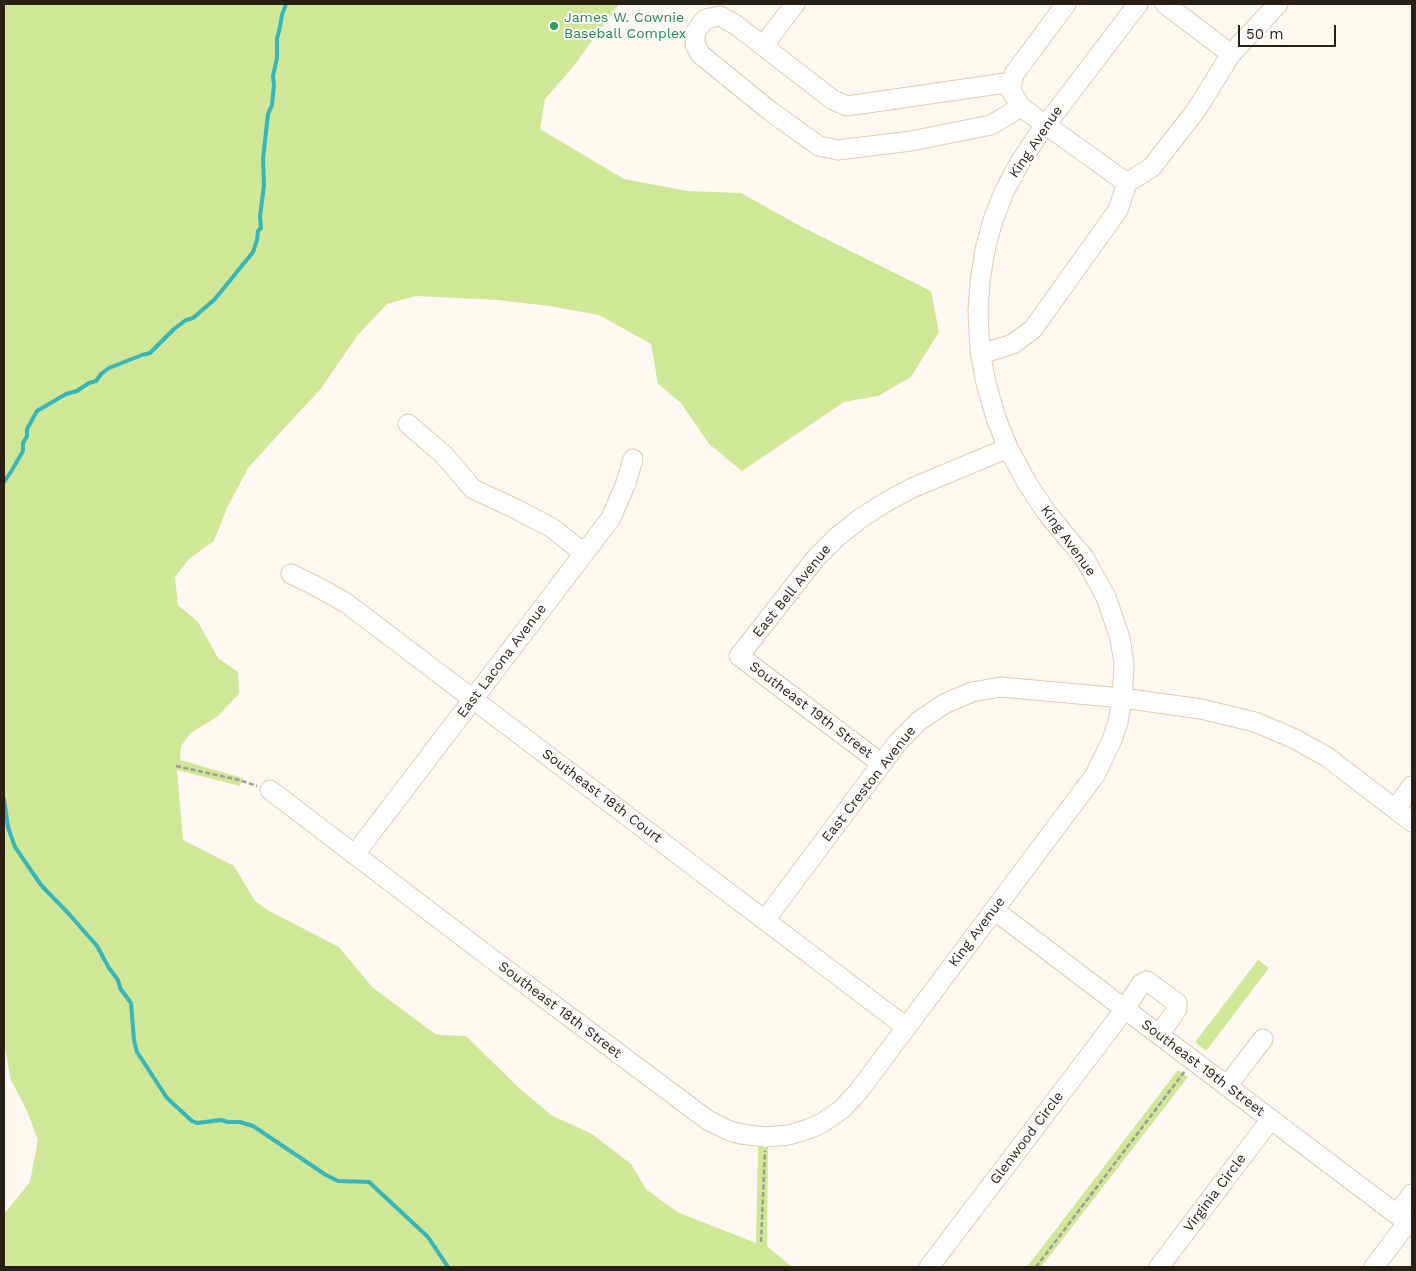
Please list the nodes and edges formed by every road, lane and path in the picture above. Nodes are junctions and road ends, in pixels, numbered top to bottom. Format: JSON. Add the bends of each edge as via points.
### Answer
{"nodes":[{"id":1,"x":795,"y":4,"type":"edge"},
{"id":2,"x":1066,"y":4,"type":"edge"},
{"id":3,"x":1138,"y":4,"type":"edge"},
{"id":4,"x":1165,"y":4,"type":"edge"},
{"id":5,"x":1278,"y":4,"type":"edge"},
{"id":6,"x":763,"y":46,"type":"junction"},
{"id":7,"x":1231,"y":54,"type":"junction"},
{"id":8,"x":1012,"y":82,"type":"junction"},
{"id":9,"x":1021,"y":107,"type":"junction"},
{"id":10,"x":1046,"y":124,"type":"junction"},
{"id":11,"x":1127,"y":183,"type":"junction"},
{"id":12,"x":981,"y":354,"type":"junction"},
{"id":13,"x":408,"y":424,"type":"dead end"},
{"id":14,"x":1008,"y":448,"type":"junction"},
{"id":15,"x":634,"y":459,"type":"dead end"},
{"id":16,"x":584,"y":553,"type":"junction"},
{"id":17,"x":292,"y":574,"type":"dead end"},
{"id":18,"x":739,"y":656,"type":"joint"},
{"id":19,"x":1122,"y":698,"type":"junction"},
{"id":20,"x":473,"y":699,"type":"junction"},
{"id":21,"x":882,"y":764,"type":"junction"},
{"id":22,"x":176,"y":766,"type":"dead end"},
{"id":23,"x":1412,"y":786,"type":"edge"},
{"id":24,"x":270,"y":790,"type":"joint"},
{"id":25,"x":1395,"y":809,"type":"junction"},
{"id":26,"x":1412,"y":822,"type":"edge"},
{"id":27,"x":356,"y":854,"type":"junction"},
{"id":28,"x":994,"y":910,"type":"junction"},
{"id":29,"x":765,"y":920,"type":"junction"},
{"id":30,"x":1125,"y":1009,"type":"junction"},
{"id":31,"x":906,"y":1027,"type":"junction"},
{"id":32,"x":1159,"y":1035,"type":"junction"},
{"id":33,"x":1263,"y":1039,"type":"dead end"},
{"id":34,"x":1193,"y":1060,"type":"junction"},
{"id":35,"x":864,"y":1082,"type":"joint"},
{"id":36,"x":1227,"y":1086,"type":"junction"},
{"id":37,"x":1271,"y":1119,"type":"junction"},
{"id":38,"x":765,"y":1137,"type":"junction"},
{"id":39,"x":1412,"y":1194,"type":"edge"},
{"id":40,"x":1406,"y":1221,"type":"edge"},
{"id":41,"x":761,"y":1242,"type":"dead end"},
{"id":42,"x":929,"y":1267,"type":"edge"},
{"id":43,"x":1036,"y":1267,"type":"edge"},
{"id":44,"x":1159,"y":1267,"type":"edge"},
{"id":45,"x":1374,"y":1267,"type":"edge"}],
"edges":[{"from":1,"to":6,"type":"street"},
{"from":2,"to":8,"type":"street","via":[[1014,74]]},
{"from":3,"to":10,"type":"street","name":"King Avenue"},
{"from":4,"to":7,"type":"street"},
{"from":5,"to":7,"type":"street"},
{"from":6,"to":8,"type":"street","via":[[833,100],[847,106]]},
{"from":6,"to":9,"type":"street","via":[[720,16],[705,19],[696,31],[694,44],[700,54],[819,146],[838,150],[911,141],[991,125]]},
{"from":7,"to":11,"type":"street","via":[[1197,109],[1152,167]]},
{"from":8,"to":9,"type":"street","via":[[1010,89]]},
{"from":9,"to":10,"type":"street"},
{"from":10,"to":11,"type":"street"},
{"from":10,"to":12,"type":"street","name":"King Avenue","via":[[1018,164],[993,220],[980,281]]},
{"from":11,"to":12,"type":"street","via":[[1118,210],[1033,329],[1013,344]]},
{"from":12,"to":14,"type":"street","name":"King Avenue","via":[[986,382]]},
{"from":13,"to":16,"type":"street","via":[[444,456],[473,489],[552,528]]},
{"from":14,"to":18,"type":"street","name":"East Bell Avenue","via":[[912,488],[860,518],[816,558]]},
{"from":14,"to":19,"type":"street","name":"King Avenue","via":[[1027,483],[1085,559],[1106,596],[1120,638],[1124,664]]},
{"from":15,"to":16,"type":"street","name":"East Lacona Avenue","via":[[611,518]]},
{"from":16,"to":20,"type":"street","name":"East Lacona Avenue"},
{"from":17,"to":20,"type":"street","name":"Southeast 18th Court","via":[[346,603]]},
{"from":18,"to":21,"type":"street","name":"Southeast 19th Street"},
{"from":19,"to":21,"type":"street","name":"East Creston Avenue","via":[[1001,687],[972,692],[944,704],[919,721]]},
{"from":19,"to":25,"type":"street","name":"East Creston Avenue","via":[[1201,709],[1255,722],[1327,757]]},
{"from":19,"to":28,"type":"street","name":"King Avenue","via":[[1112,740],[1095,775]]},
{"from":20,"to":27,"type":"street","name":"East Lacona Avenue"},
{"from":20,"to":29,"type":"street","name":"Southeast 18th Court"},
{"from":21,"to":29,"type":"street","name":"East Creston Avenue"},
{"from":22,"to":24,"type":"path"},
{"from":23,"to":25,"type":"street"},
{"from":24,"to":27,"type":"street","name":"Southeast 18th Street"},
{"from":25,"to":26,"type":"street","name":"East Creston Avenue"},
{"from":27,"to":38,"type":"street","name":"Southeast 18th Street","via":[[699,1114],[730,1131]]},
{"from":28,"to":30,"type":"street","name":"Southeast 19th Street"},
{"from":28,"to":31,"type":"street","name":"King Avenue"},
{"from":29,"to":31,"type":"street","name":"Southeast 18th Court"},
{"from":30,"to":32,"type":"street","name":"Southeast 19th Street"},
{"from":30,"to":32,"type":"street","name":"Glenwood Circle","via":[[1140,984],[1147,981],[1177,1003],[1177,1009]]},
{"from":30,"to":42,"type":"street","name":"Glenwood Circle"},
{"from":31,"to":35,"type":"street","name":"King Avenue"},
{"from":32,"to":34,"type":"street","name":"Southeast 19th Street"},
{"from":33,"to":36,"type":"street"},
{"from":34,"to":36,"type":"street","name":"Southeast 19th Street"},
{"from":34,"to":43,"type":"path"},
{"from":35,"to":38,"type":"street","name":"Southeast 18th Street","via":[[842,1109],[822,1123],[789,1135]]},
{"from":36,"to":37,"type":"street","name":"Southeast 19th Street"},
{"from":37,"to":40,"type":"street","name":"Southeast 19th Street"},
{"from":37,"to":44,"type":"street","name":"Virginia Circle"},
{"from":38,"to":41,"type":"path"},
{"from":39,"to":40,"type":"street"},
{"from":40,"to":45,"type":"street"}]}
